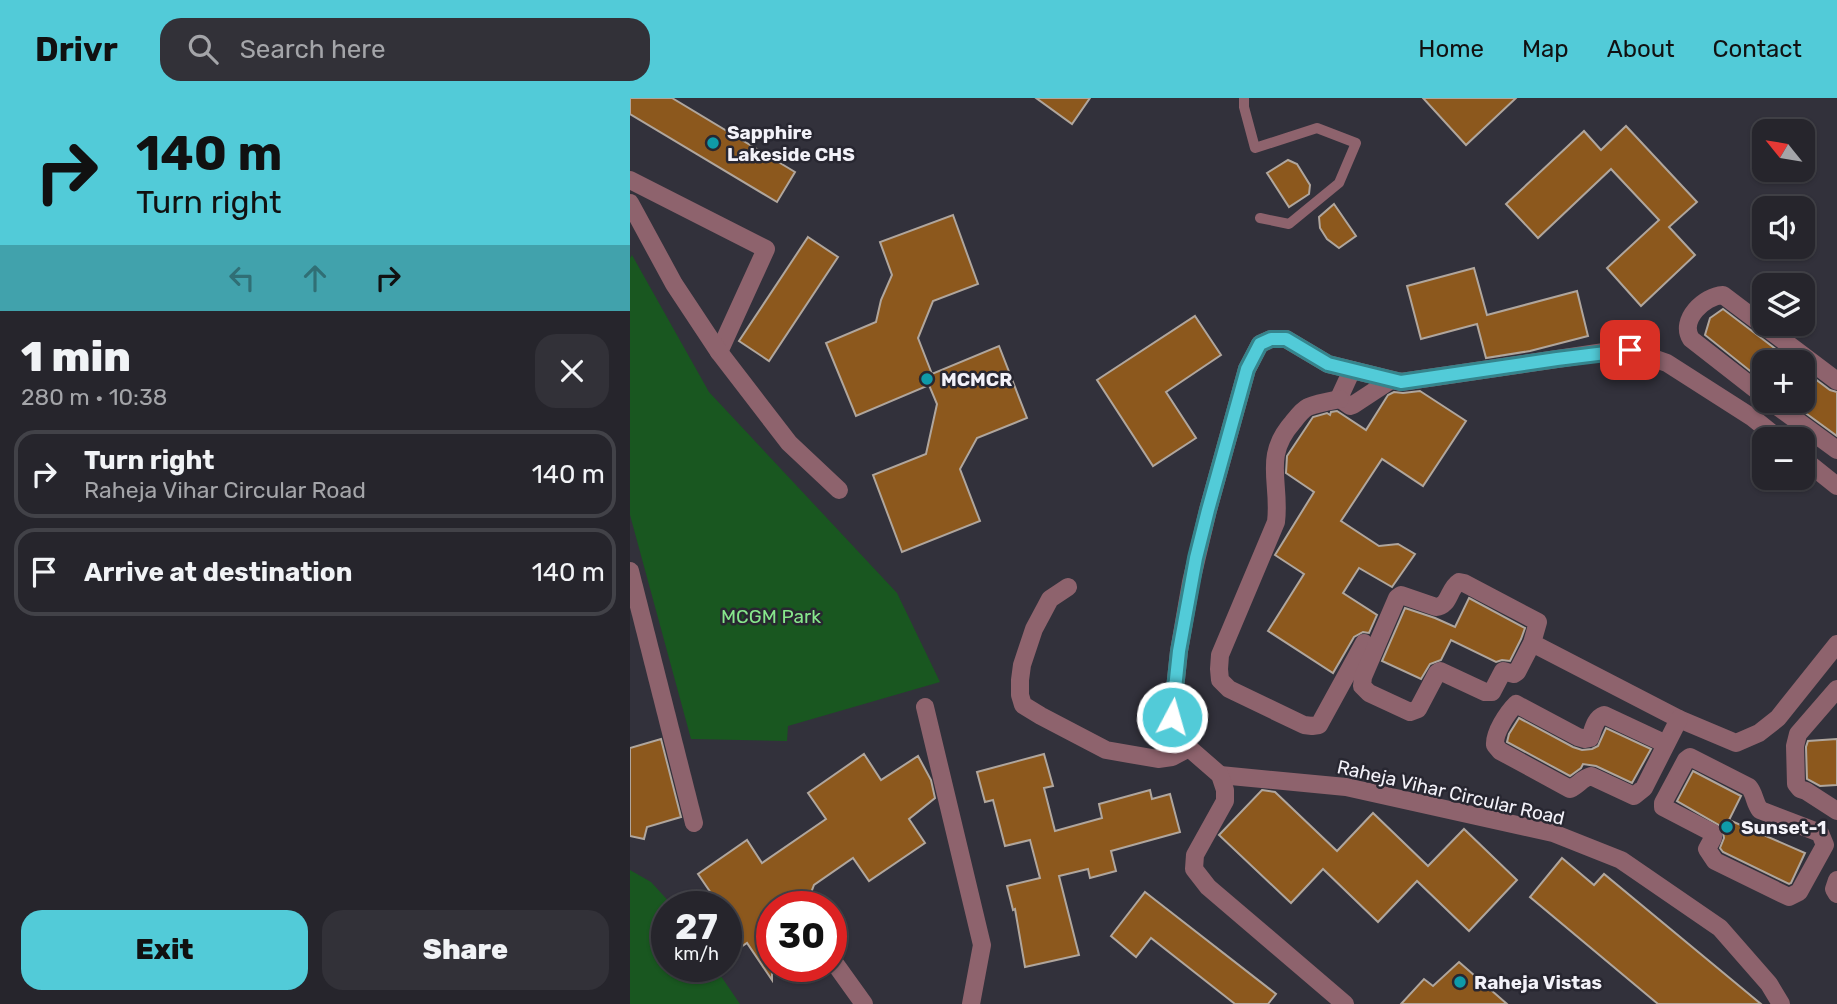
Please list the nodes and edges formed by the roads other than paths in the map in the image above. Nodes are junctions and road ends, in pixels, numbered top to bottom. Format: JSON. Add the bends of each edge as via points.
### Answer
{"nodes":[{"id":1,"x":1244,"y":98,"type":"edge"},
{"id":2,"x":630,"y":180,"type":"edge"},
{"id":3,"x":630,"y":203,"type":"edge"},
{"id":4,"x":1260,"y":218,"type":"dead end"},
{"id":5,"x":1796,"y":350,"type":"edge"},
{"id":6,"x":719,"y":352,"type":"junction"},
{"id":7,"x":1815,"y":364,"type":"edge"},
{"id":8,"x":1352,"y":370,"type":"junction"},
{"id":9,"x":1391,"y":380,"type":"junction"},
{"id":10,"x":1837,"y":381,"type":"edge"},
{"id":11,"x":1752,"y":387,"type":"edge"},
{"id":12,"x":1340,"y":399,"type":"junction"},
{"id":13,"x":1758,"y":413,"type":"edge"},
{"id":14,"x":1786,"y":413,"type":"edge"},
{"id":15,"x":1753,"y":418,"type":"junction"},
{"id":16,"x":1764,"y":427,"type":"edge"},
{"id":17,"x":1837,"y":450,"type":"edge"},
{"id":18,"x":1815,"y":468,"type":"edge"},
{"id":19,"x":1837,"y":486,"type":"edge"},
{"id":20,"x":839,"y":490,"type":"dead end"},
{"id":21,"x":630,"y":571,"type":"edge"},
{"id":22,"x":1068,"y":587,"type":"dead end"},
{"id":23,"x":1364,"y":643,"type":"dead end"},
{"id":24,"x":1532,"y":643,"type":"junction"},
{"id":25,"x":1837,"y":644,"type":"edge"},
{"id":26,"x":1837,"y":689,"type":"edge"},
{"id":27,"x":925,"y":707,"type":"dead end"},
{"id":28,"x":1679,"y":719,"type":"junction"},
{"id":29,"x":1736,"y":743,"type":"junction"},
{"id":30,"x":1666,"y":744,"type":"junction"},
{"id":31,"x":1189,"y":748,"type":"junction"},
{"id":32,"x":1719,"y":771,"type":"junction"},
{"id":33,"x":1220,"y":775,"type":"junction"},
{"id":34,"x":1837,"y":811,"type":"edge"},
{"id":35,"x":694,"y":823,"type":"dead end"},
{"id":36,"x":1837,"y":880,"type":"edge"},
{"id":37,"x":1837,"y":894,"type":"edge"},
{"id":38,"x":847,"y":980,"type":"edge"},
{"id":39,"x":864,"y":1004,"type":"edge"},
{"id":40,"x":971,"y":1004,"type":"edge"},
{"id":41,"x":1345,"y":1004,"type":"edge"},
{"id":42,"x":1781,"y":1004,"type":"edge"}],
"edges":[{"from":1,"to":4,"type":"lane","via":[[1255,149],[1317,128],[1356,143],[1339,183],[1289,223]]},
{"from":2,"to":6,"type":"street","via":[[766,249]]},
{"from":3,"to":6,"type":"street","via":[[674,284]]},
{"from":5,"to":11,"type":"street","via":[[1723,295],[1704,301],[1687,325],[1687,333]]},
{"from":6,"to":20,"type":"street","via":[[789,443]]},
{"from":7,"to":10,"type":"street"},
{"from":8,"to":9,"type":"street"},
{"from":8,"to":12,"type":"street"},
{"from":8,"to":31,"type":"street","via":[[1328,364],[1286,339],[1260,344],[1247,369],[1208,510],[1179,651],[1172,717]]},
{"from":9,"to":12,"type":"street","via":[[1353,405]]},
{"from":9,"to":15,"type":"street","via":[[1630,350],[1667,363]]},
{"from":12,"to":23,"type":"street","via":[[1306,408],[1279,441],[1274,464],[1276,522],[1220,655],[1220,680],[1229,689],[1304,725],[1319,725]]},
{"from":13,"to":15,"type":"street"},
{"from":14,"to":17,"type":"street"},
{"from":15,"to":16,"type":"street"},
{"from":18,"to":19,"type":"street"},
{"from":21,"to":35,"type":"street"},
{"from":22,"to":31,"type":"street","via":[[1050,599],[1034,629],[1020,680],[1023,705],[1106,750],[1158,759]]},
{"from":24,"to":24,"type":"street","via":[[1538,622],[1464,583],[1454,586],[1441,607],[1401,594],[1362,687],[1410,712],[1418,709],[1440,671],[1492,692],[1503,671],[1517,671]]},
{"from":24,"to":28,"type":"street"},
{"from":25,"to":29,"type":"street","via":[[1779,718]]},
{"from":26,"to":34,"type":"street","via":[[1798,734],[1795,746],[1796,784]]},
{"from":27,"to":40,"type":"street","via":[[982,945]]},
{"from":28,"to":29,"type":"street"},
{"from":28,"to":30,"type":"street"},
{"from":29,"to":32,"type":"street"},
{"from":30,"to":30,"type":"street","via":[[1644,788],[1634,796],[1591,776],[1570,789],[1500,751],[1494,739],[1516,705],[1585,739],[1604,715]]},
{"from":31,"to":33,"type":"street"},
{"from":32,"to":32,"type":"street","via":[[1749,787],[1760,810],[1820,833],[1825,845],[1799,892],[1789,897],[1715,861],[1707,849],[1713,833],[1663,807],[1690,757]]},
{"from":33,"to":41,"type":"street","via":[[1225,800],[1195,855],[1194,869],[1208,887]]},
{"from":33,"to":42,"type":"street","name":"Raheja Vihar Circular Road","via":[[1346,787],[1553,833],[1621,860],[1720,929]]},
{"from":36,"to":37,"type":"street"},
{"from":38,"to":39,"type":"street"}]}
